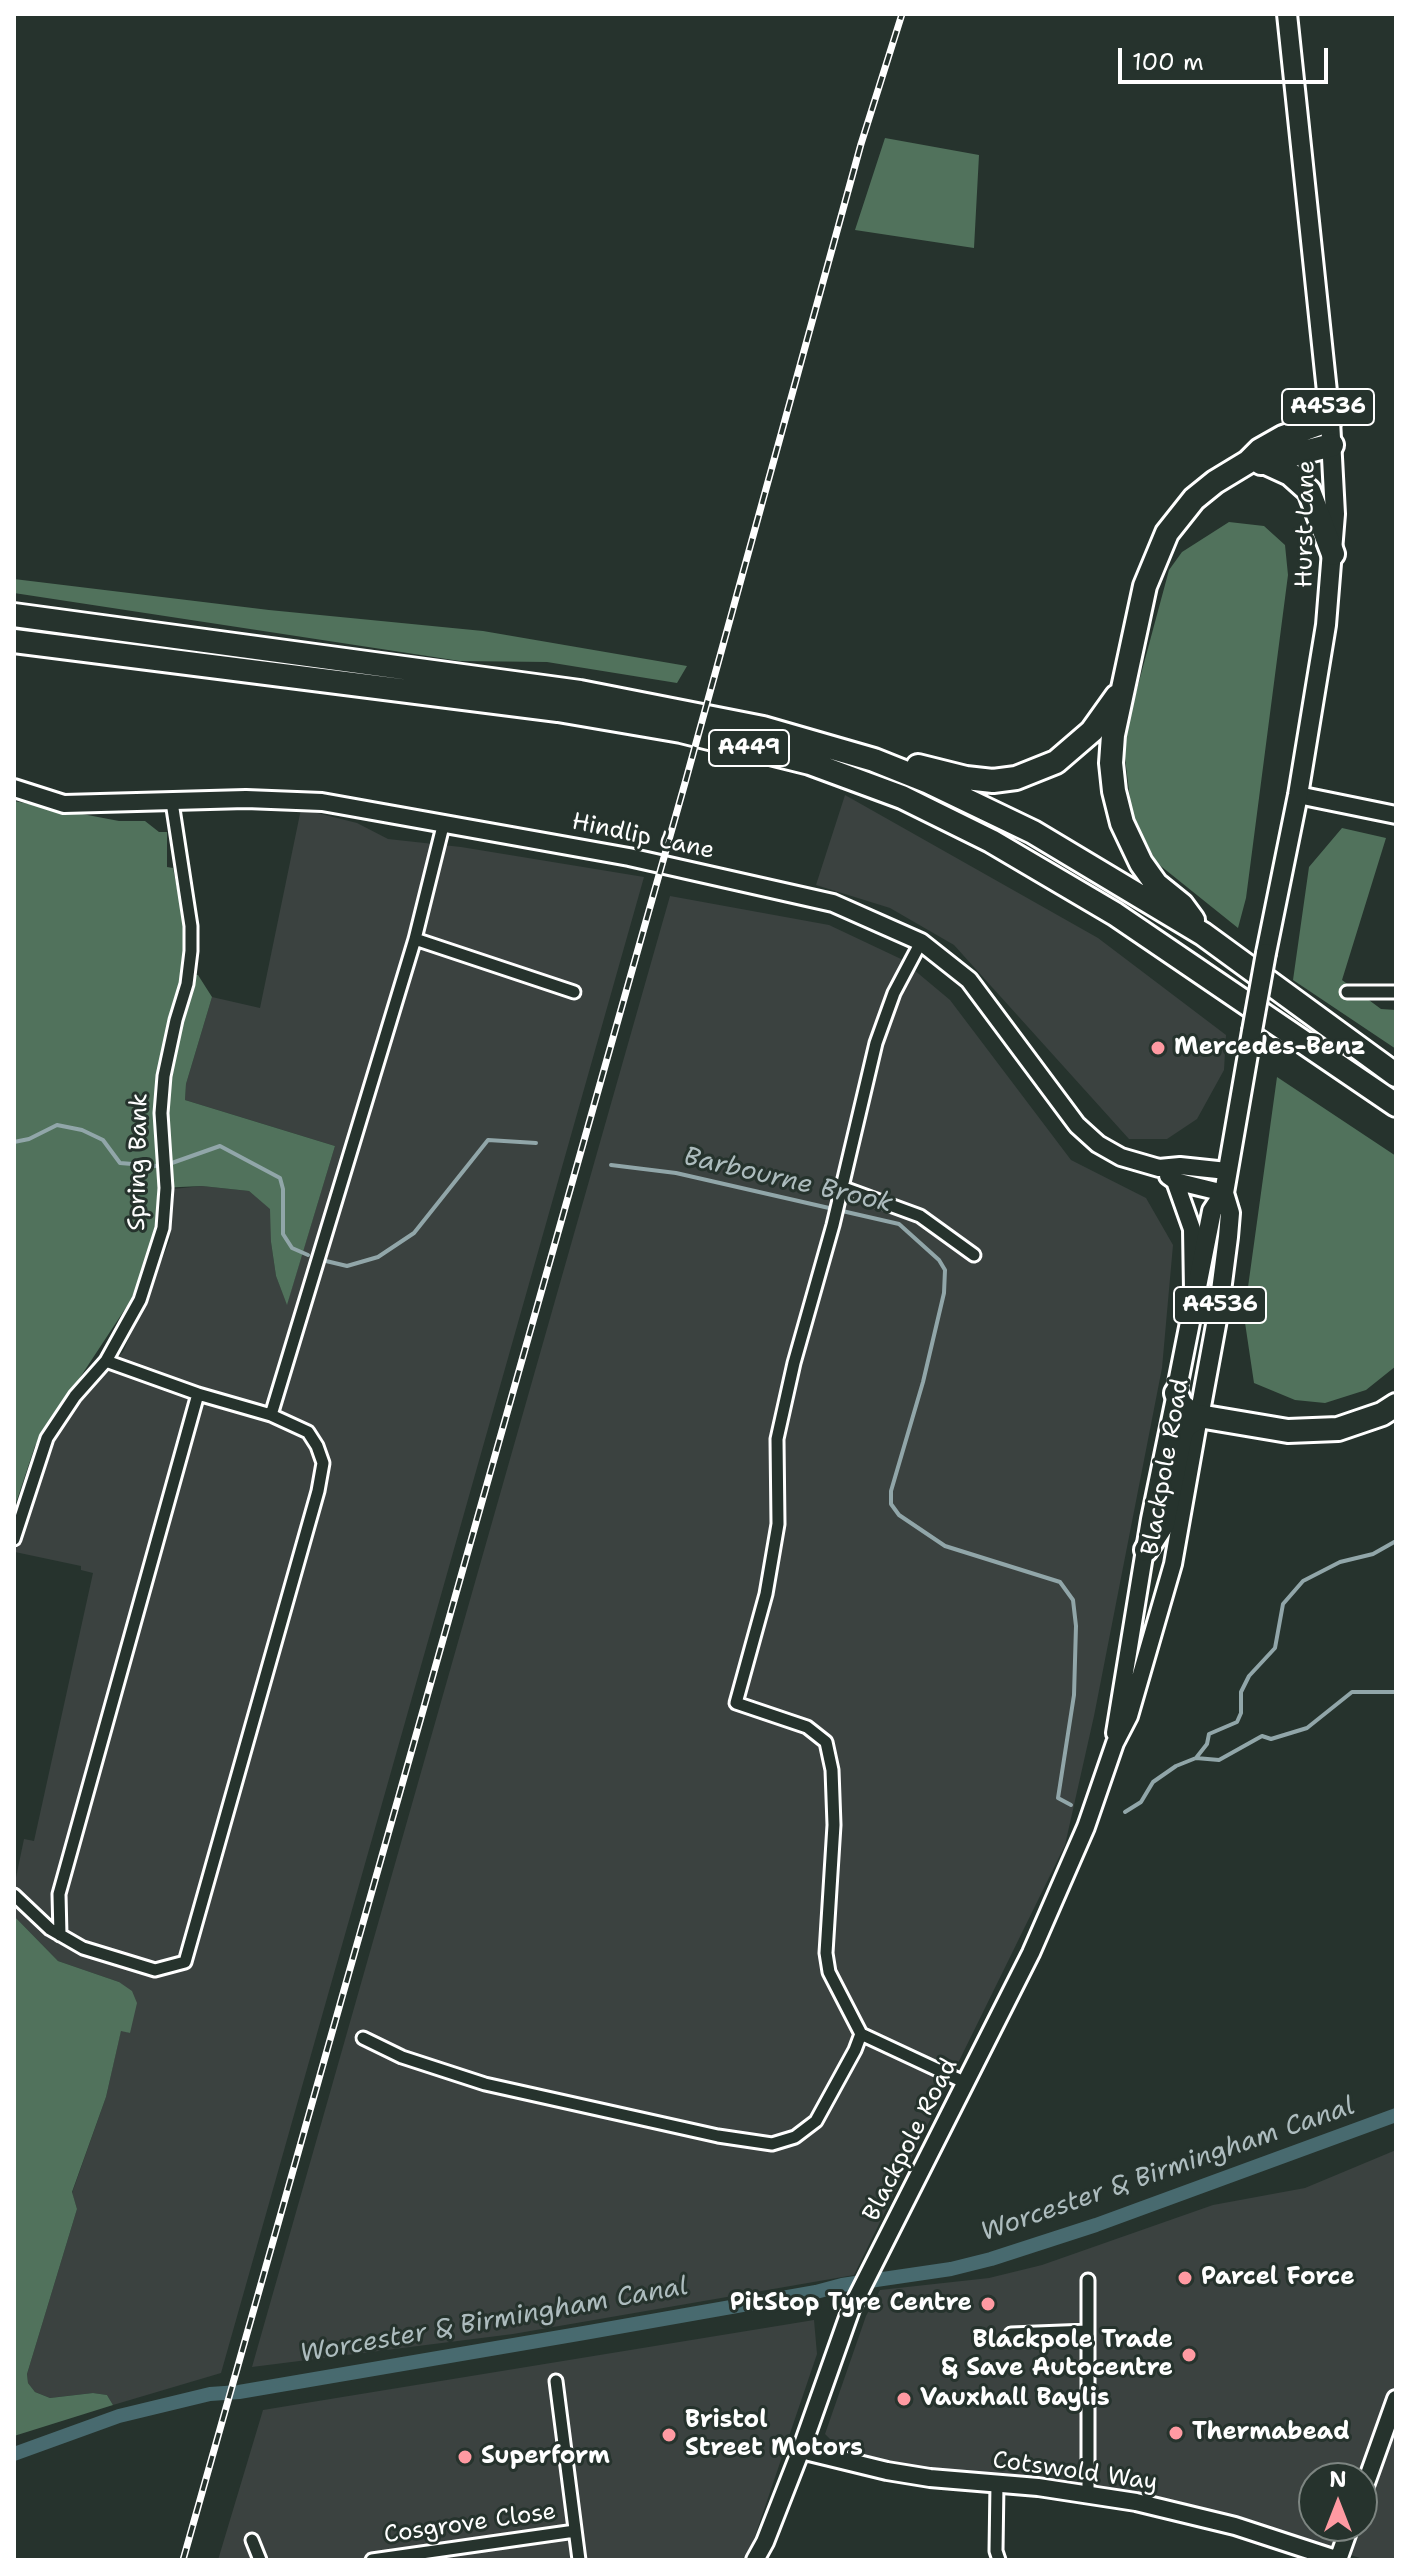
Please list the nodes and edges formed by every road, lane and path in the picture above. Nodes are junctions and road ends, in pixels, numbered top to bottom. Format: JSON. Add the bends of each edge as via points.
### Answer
{"nodes":[{"id":1,"x":1287,"y":14,"type":"edge"},
{"id":2,"x":1330,"y":420,"type":"junction"},
{"id":3,"x":1332,"y":445,"type":"junction"},
{"id":4,"x":1257,"y":462,"type":"junction"},
{"id":5,"x":1333,"y":554,"type":"junction"},
{"id":6,"x":14,"y":615,"type":"edge"},
{"id":7,"x":14,"y":641,"type":"edge"},
{"id":8,"x":1120,"y":692,"type":"junction"},
{"id":9,"x":874,"y":760,"type":"junction"},
{"id":10,"x":14,"y":788,"type":"edge"},
{"id":11,"x":1298,"y":795,"type":"junction"},
{"id":12,"x":172,"y":802,"type":"junction"},
{"id":13,"x":1396,"y":815,"type":"edge"},
{"id":14,"x":444,"y":822,"type":"junction"},
{"id":15,"x":1203,"y":934,"type":"junction"},
{"id":16,"x":415,"y":939,"type":"junction"},
{"id":17,"x":921,"y":942,"type":"junction"},
{"id":18,"x":574,"y":992,"type":"dead end"},
{"id":19,"x":1347,"y":992,"type":"dead end"},
{"id":20,"x":1396,"y":992,"type":"edge"},
{"id":21,"x":1252,"y":1031,"type":"joint"},
{"id":22,"x":1396,"y":1075,"type":"edge"},
{"id":23,"x":1394,"y":1105,"type":"edge"},
{"id":24,"x":1159,"y":1168,"type":"junction"},
{"id":25,"x":1227,"y":1171,"type":"junction"},
{"id":26,"x":1175,"y":1181,"type":"junction"},
{"id":27,"x":841,"y":1187,"type":"junction"},
{"id":28,"x":1224,"y":1193,"type":"junction"},
{"id":29,"x":974,"y":1255,"type":"dead end"},
{"id":30,"x":1195,"y":1299,"type":"junction"},
{"id":31,"x":106,"y":1361,"type":"junction"},
{"id":32,"x":1176,"y":1393,"type":"junction"},
{"id":33,"x":198,"y":1394,"type":"junction"},
{"id":34,"x":1396,"y":1405,"type":"edge"},
{"id":35,"x":271,"y":1415,"type":"junction"},
{"id":36,"x":1199,"y":1417,"type":"junction"},
{"id":37,"x":14,"y":1539,"type":"edge"},
{"id":38,"x":1146,"y":1550,"type":"junction"},
{"id":39,"x":1115,"y":1743,"type":"junction"},
{"id":40,"x":14,"y":1895,"type":"edge"},
{"id":41,"x":55,"y":1932,"type":"junction"},
{"id":42,"x":861,"y":2034,"type":"junction"},
{"id":43,"x":363,"y":2038,"type":"dead end"},
{"id":44,"x":966,"y":2083,"type":"junction"},
{"id":45,"x":1088,"y":2280,"type":"dead end"},
{"id":46,"x":1088,"y":2331,"type":"junction"},
{"id":47,"x":1011,"y":2334,"type":"dead end"},
{"id":48,"x":556,"y":2381,"type":"dead end"},
{"id":49,"x":1395,"y":2405,"type":"edge"},
{"id":50,"x":801,"y":2450,"type":"junction"},
{"id":51,"x":1374,"y":2462,"type":"edge"},
{"id":52,"x":997,"y":2484,"type":"junction"},
{"id":53,"x":1088,"y":2494,"type":"junction"},
{"id":54,"x":575,"y":2531,"type":"junction"},
{"id":55,"x":252,"y":2540,"type":"dead end"},
{"id":56,"x":260,"y":2560,"type":"edge"},
{"id":57,"x":372,"y":2560,"type":"edge"},
{"id":58,"x":579,"y":2560,"type":"edge"},
{"id":59,"x":755,"y":2560,"type":"edge"},
{"id":60,"x":999,"y":2560,"type":"edge"},
{"id":61,"x":1338,"y":2560,"type":"edge"}],
"edges":[{"from":1,"to":2,"type":"main road","name":"Hurst Lane","number":"A4536"},
{"from":2,"to":3,"type":"main road","name":"Hurst Lane","number":"A4536"},
{"from":2,"to":4,"type":"highway","via":[[1260,450]]},
{"from":3,"to":4,"type":"highway"},
{"from":3,"to":5,"type":"main road","name":"Hurst Lane","number":"A4536"},
{"from":4,"to":5,"type":"highway","via":[[1290,474],[1309,491]]},
{"from":4,"to":8,"type":"highway","via":[[1215,482],[1167,533],[1145,586]]},
{"from":5,"to":11,"type":"main road","name":"Hurst Lane","number":"A4536"},
{"from":6,"to":9,"type":"highway","number":"A449","via":[[580,692],[763,728]]},
{"from":7,"to":23,"type":"highway","number":"A449","via":[[558,710],[681,731],[810,763],[902,797],[991,841],[1115,914]]},
{"from":8,"to":9,"type":"highway","via":[[1092,731],[1056,762],[1016,778],[966,778]]},
{"from":8,"to":15,"type":"highway","via":[[1111,763],[1122,823],[1156,884],[1182,905]]},
{"from":9,"to":15,"type":"highway","number":"A449","via":[[1033,832]]},
{"from":10,"to":12,"type":"main road","name":"Hindlip Lane","via":[[64,804]]},
{"from":11,"to":13,"type":"main road"},
{"from":11,"to":21,"type":"main road","name":"Hurst Lane","number":"A4536","bridge":true},
{"from":12,"to":14,"type":"main road","name":"Hindlip Lane","via":[[322,802]]},
{"from":12,"to":31,"type":"street","name":"Spring Bank","via":[[191,951],[164,1076],[163,1228],[140,1300]]},
{"from":14,"to":16,"type":"street"},
{"from":14,"to":17,"type":"main road","name":"Hindlip Lane","via":[[833,903]]},
{"from":15,"to":22,"type":"highway","number":"A449"},
{"from":16,"to":18,"type":"street"},
{"from":16,"to":35,"type":"street"},
{"from":17,"to":24,"type":"main road","name":"Hindlip Lane","via":[[969,980],[1086,1135],[1109,1151]]},
{"from":17,"to":27,"type":"street","via":[[876,1043]]},
{"from":19,"to":20,"type":"street"},
{"from":21,"to":25,"type":"main road","name":"Blackpole Road","number":"A4536"},
{"from":24,"to":25,"type":"main road","name":"Hindlip Lane"},
{"from":24,"to":26,"type":"main road","name":"Hindlip Lane"},
{"from":25,"to":28,"type":"main road","name":"Blackpole Road","number":"A4536"},
{"from":26,"to":28,"type":"main road","name":"Hindlip Lane"},
{"from":26,"to":30,"type":"main road","via":[[1192,1229],[1190,1281]]},
{"from":27,"to":29,"type":"street","via":[[920,1216]]},
{"from":27,"to":42,"type":"street","via":[[777,1439],[778,1524],[766,1594],[736,1703],[807,1727],[826,1742],[834,1825],[826,1953],[829,1972]]},
{"from":28,"to":30,"type":"main road","name":"Blackpole Road","number":"A4536","via":[[1212,1211]]},
{"from":28,"to":36,"type":"main road","name":"Blackpole Road","number":"A4536","via":[[1230,1213],[1228,1237]]},
{"from":30,"to":32,"type":"main road","name":"Blackpole Road","number":"A4536"},
{"from":31,"to":33,"type":"street"},
{"from":31,"to":37,"type":"street","name":"Spring Bank","via":[[47,1438]]},
{"from":32,"to":36,"type":"highway","via":[[1187,1411]]},
{"from":32,"to":38,"type":"main road","name":"Blackpole Road"},
{"from":33,"to":35,"type":"street"},
{"from":33,"to":41,"type":"street","via":[[59,1894]]},
{"from":34,"to":36,"type":"highway","via":[[1360,1422],[1314,1432]]},
{"from":35,"to":41,"type":"street","via":[[308,1432],[323,1463],[185,1962],[155,1970],[83,1948]]},
{"from":36,"to":38,"type":"highway","via":[[1181,1435],[1163,1524]]},
{"from":36,"to":39,"type":"main road","name":"Blackpole Road","via":[[1173,1564],[1129,1716]]},
{"from":38,"to":39,"type":"main road","name":"Blackpole Road"},
{"from":39,"to":44,"type":"main road","name":"Blackpole Road","via":[[1062,1885]]},
{"from":40,"to":41,"type":"street"},
{"from":42,"to":43,"type":"street","via":[[816,2121],[795,2137],[772,2144],[485,2084],[402,2057]]},
{"from":42,"to":44,"type":"street"},
{"from":44,"to":50,"type":"main road","name":"Blackpole Road","via":[[851,2309]]},
{"from":45,"to":46,"type":"street"},
{"from":46,"to":47,"type":"street"},
{"from":46,"to":53,"type":"street"},
{"from":48,"to":54,"type":"street","name":"Cosgrove Close"},
{"from":49,"to":51,"type":"main road"},
{"from":50,"to":52,"type":"main road","name":"Cotswold Way","via":[[887,2471]]},
{"from":50,"to":59,"type":"main road","name":"Blackpole Road"},
{"from":52,"to":53,"type":"main road","name":"Cotswold Way"},
{"from":52,"to":60,"type":"street"},
{"from":53,"to":61,"type":"main road","name":"Cotswold Way","via":[[1182,2512]]},
{"from":54,"to":57,"type":"street","name":"Cosgrove Close"},
{"from":54,"to":58,"type":"street","name":"Cosgrove Close"},
{"from":55,"to":56,"type":"street"}]}
